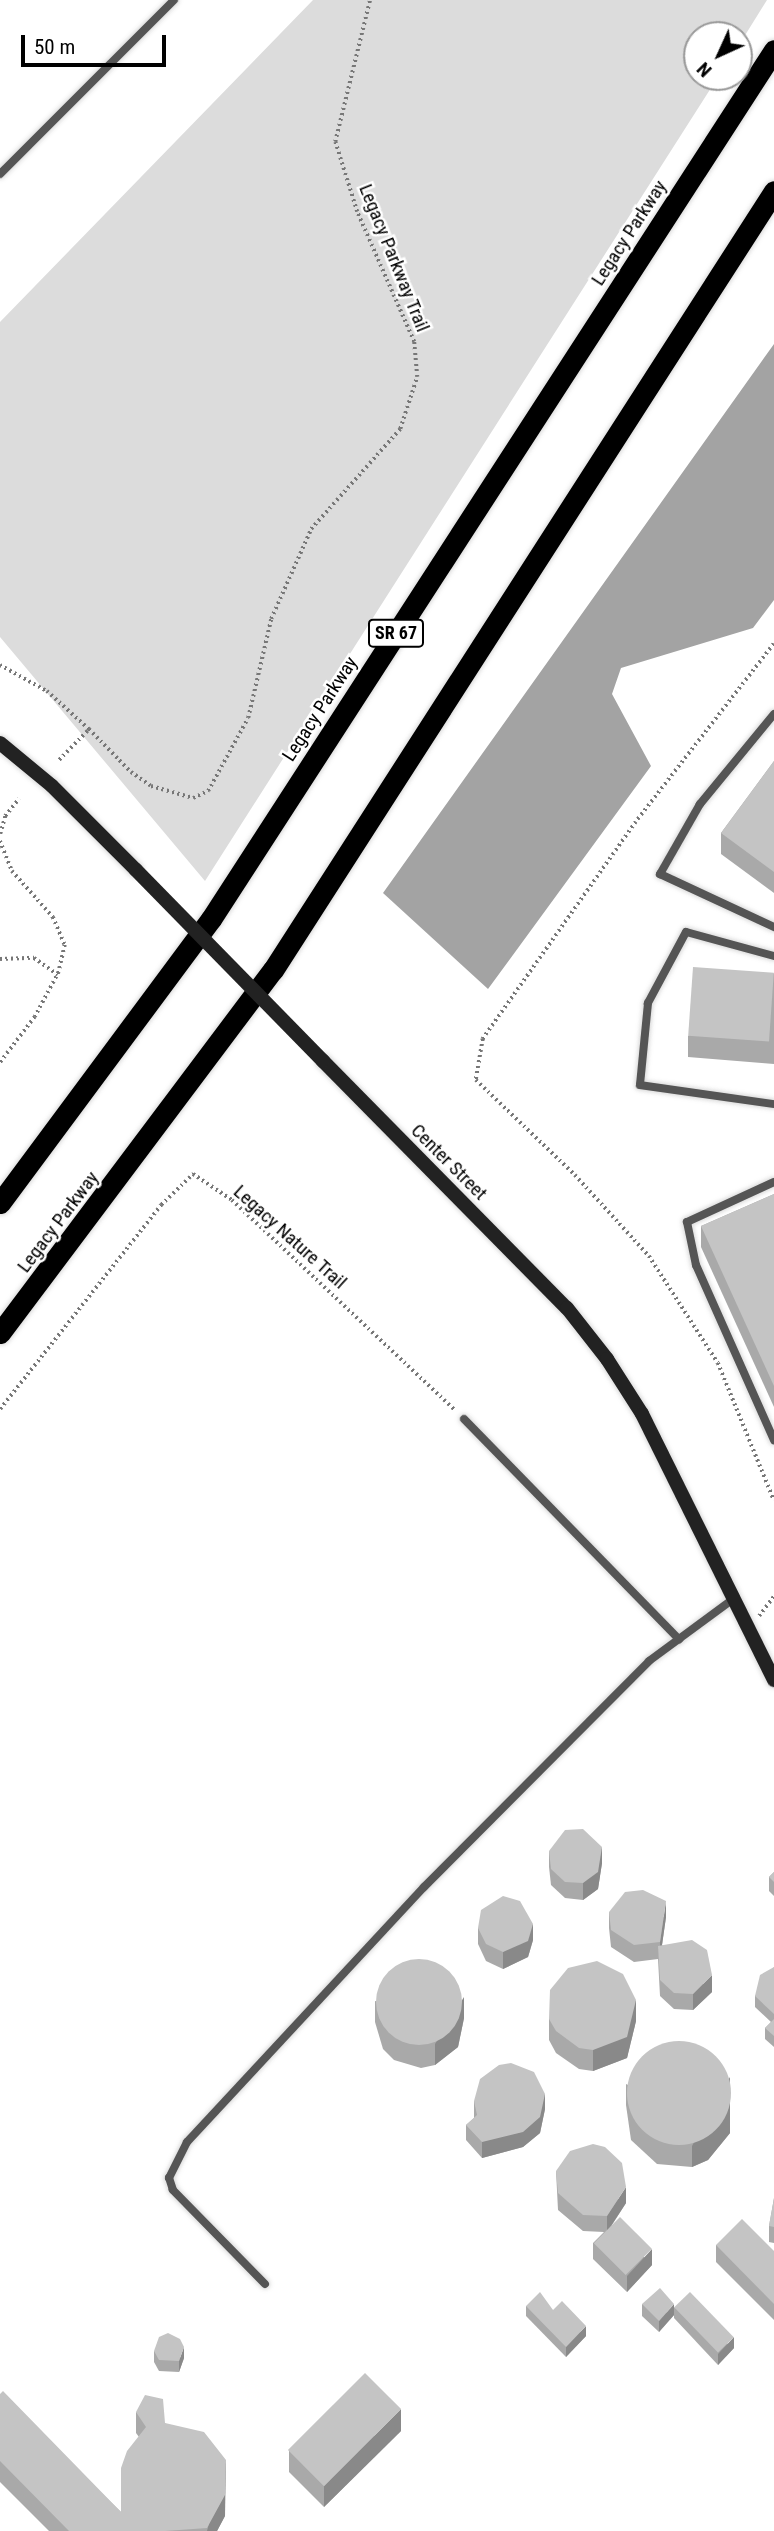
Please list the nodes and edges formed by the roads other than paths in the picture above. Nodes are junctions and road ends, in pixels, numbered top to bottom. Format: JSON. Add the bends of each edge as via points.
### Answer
{"nodes":[{"id":1,"x":174,"y":0,"type":"edge"},
{"id":2,"x":774,"y":50,"type":"edge"},
{"id":3,"x":0,"y":174,"type":"edge"},
{"id":4,"x":774,"y":191,"type":"edge"},
{"id":5,"x":774,"y":714,"type":"edge"},
{"id":6,"x":0,"y":743,"type":"edge"},
{"id":7,"x":774,"y":927,"type":"edge"},
{"id":8,"x":774,"y":956,"type":"edge"},
{"id":9,"x":774,"y":1104,"type":"edge"},
{"id":10,"x":774,"y":1182,"type":"edge"},
{"id":11,"x":0,"y":1203,"type":"edge"},
{"id":12,"x":0,"y":1333,"type":"edge"},
{"id":13,"x":464,"y":1419,"type":"road end"},
{"id":14,"x":774,"y":1440,"type":"edge"},
{"id":15,"x":733,"y":1599,"type":"junction"},
{"id":16,"x":679,"y":1639,"type":"junction"},
{"id":17,"x":774,"y":1680,"type":"edge"},
{"id":18,"x":265,"y":2284,"type":"dead end"}],
"edges":[{"from":1,"to":3,"type":"lane"},
{"from":2,"to":11,"type":"highway","name":"Legacy Parkway","number":"SR 67","via":[[211,919]]},
{"from":4,"to":12,"type":"highway","name":"Legacy Parkway","via":[[273,970]]},
{"from":5,"to":7,"type":"lane","via":[[700,804],[660,874]]},
{"from":6,"to":15,"type":"street","name":"Center Street","bridge":true,"via":[[52,786],[136,870],[588,1333],[642,1414]]},
{"from":8,"to":9,"type":"lane","via":[[685,932],[648,1003],[640,1085]]},
{"from":10,"to":14,"type":"lane","via":[[687,1222],[696,1265]]},
{"from":13,"to":16,"type":"lane"},
{"from":15,"to":16,"type":"lane"},
{"from":15,"to":17,"type":"street","name":"Center Street"},
{"from":16,"to":18,"type":"lane","via":[[649,1661],[424,1887],[187,2142],[169,2178],[173,2190]]}]}
